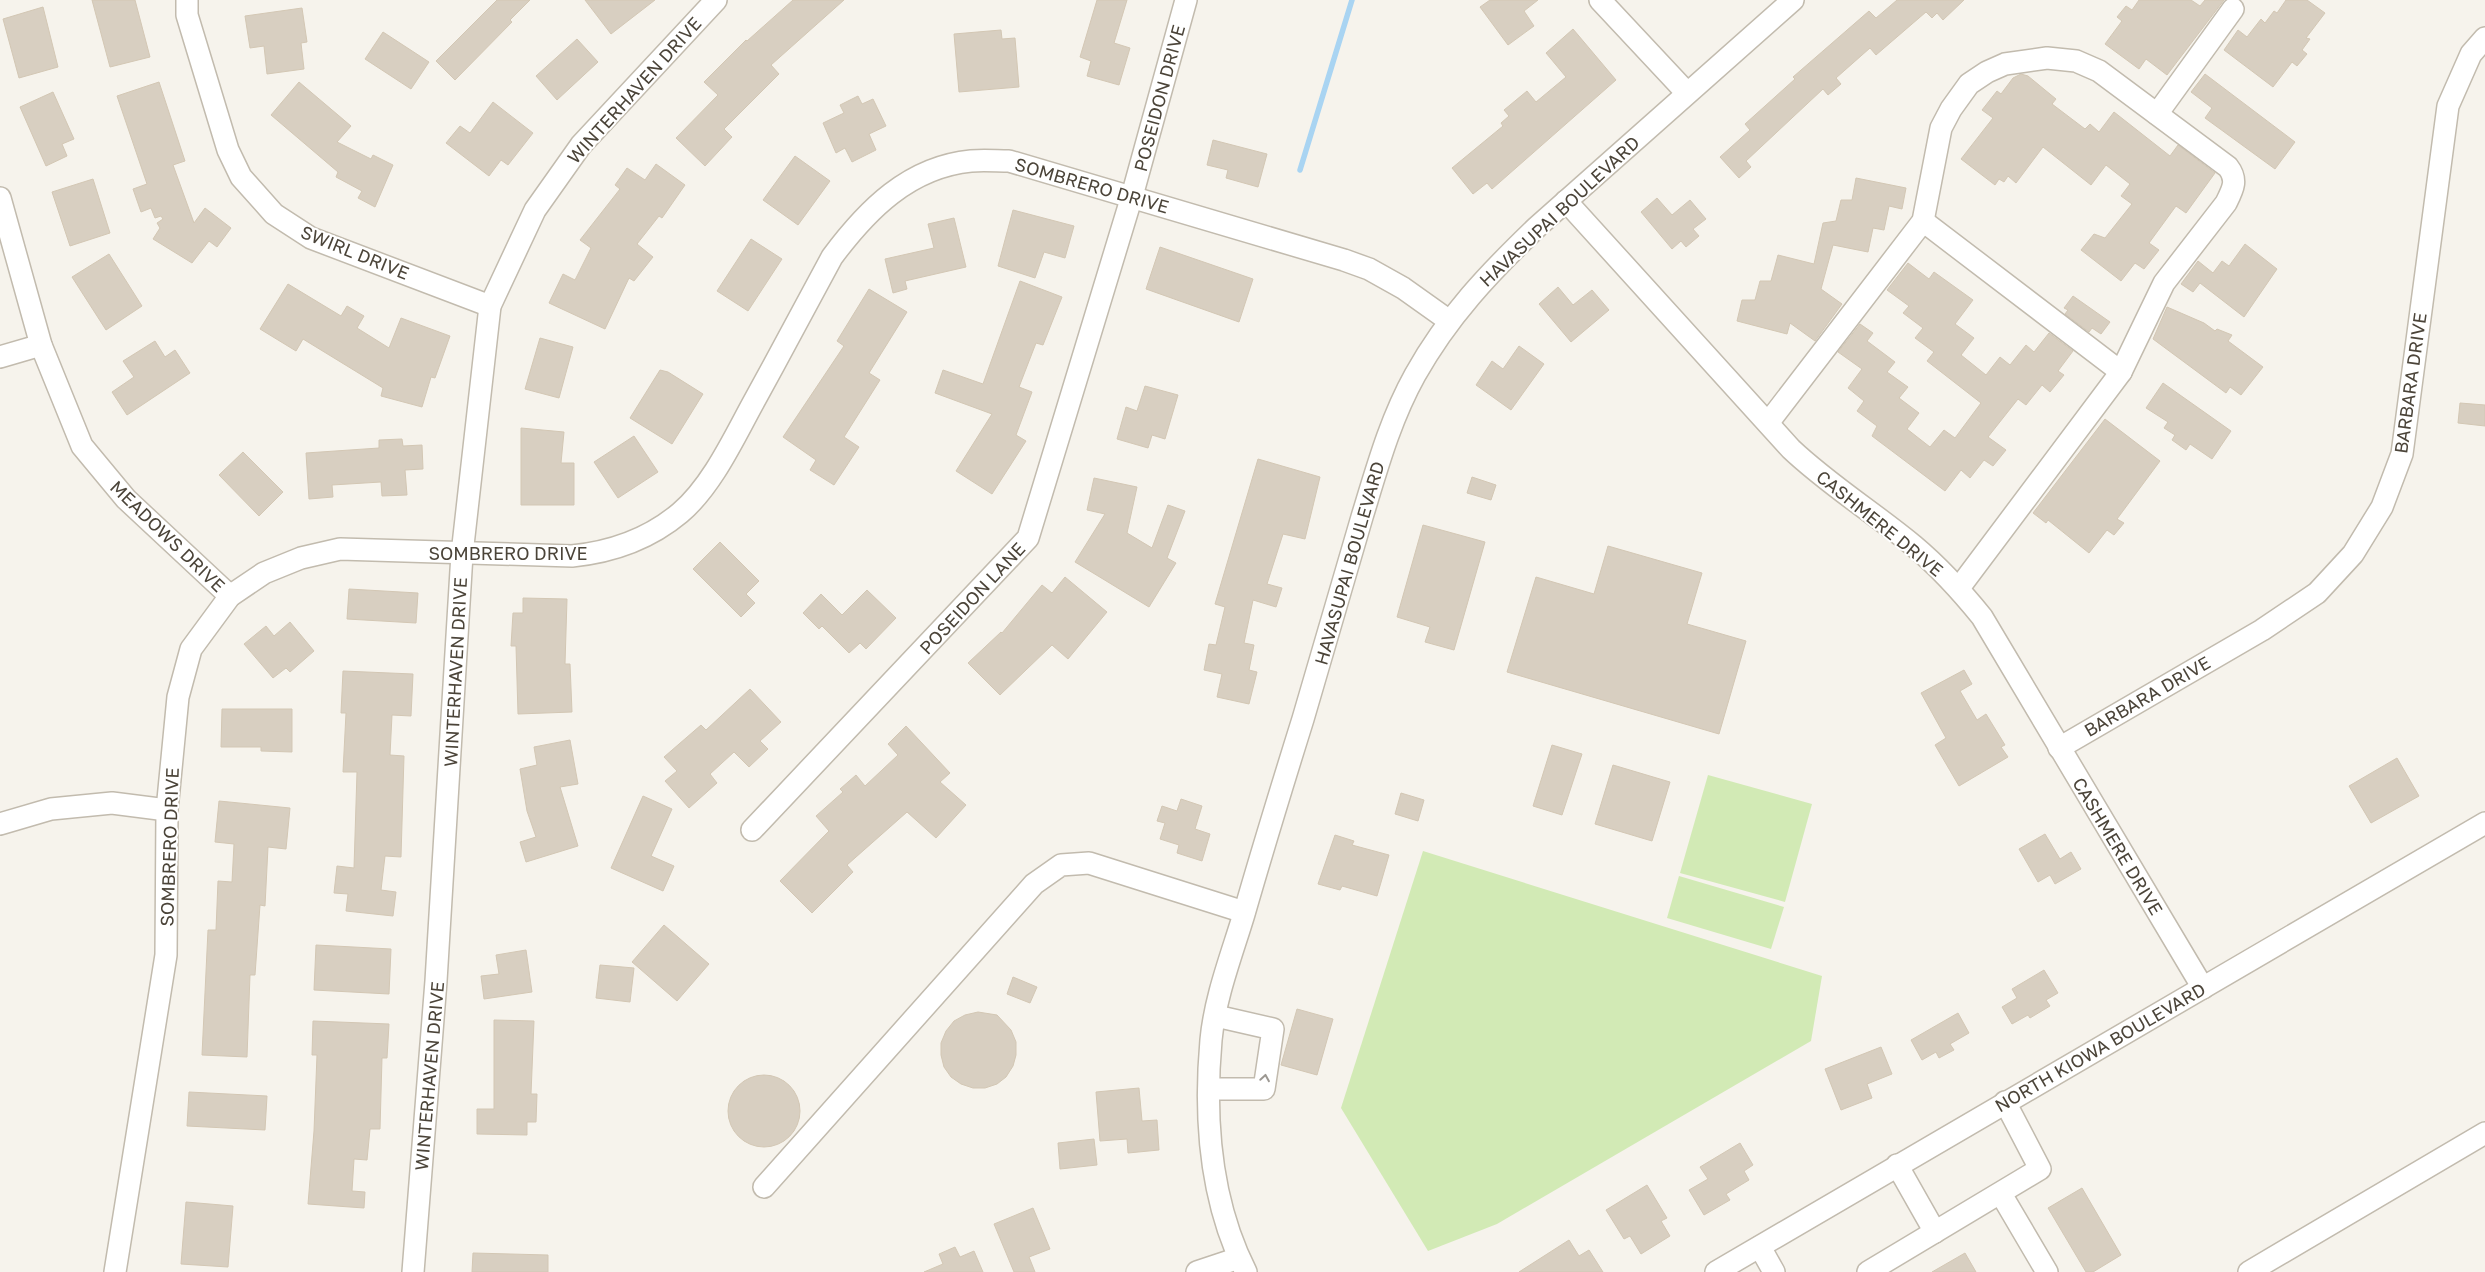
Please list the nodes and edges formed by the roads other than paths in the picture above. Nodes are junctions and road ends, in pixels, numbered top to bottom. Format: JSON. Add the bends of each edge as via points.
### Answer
{"nodes":[{"id":1,"x":187,"y":0,"type":"edge"},
{"id":2,"x":716,"y":0,"type":"edge"},
{"id":3,"x":1186,"y":0,"type":"edge"},
{"id":4,"x":1600,"y":0,"type":"edge"},
{"id":5,"x":1793,"y":0,"type":"edge"},
{"id":6,"x":2233,"y":9,"type":"dead end"},
{"id":7,"x":2485,"y":38,"type":"edge"},
{"id":8,"x":1687,"y":93,"type":"junction"},
{"id":9,"x":2157,"y":114,"type":"junction"},
{"id":10,"x":1132,"y":196,"type":"junction"},
{"id":11,"x":0,"y":198,"type":"edge"},
{"id":12,"x":1566,"y":201,"type":"junction"},
{"id":13,"x":1923,"y":222,"type":"junction"},
{"id":14,"x":490,"y":306,"type":"junction"},
{"id":15,"x":1448,"y":320,"type":"junction"},
{"id":16,"x":41,"y":345,"type":"junction"},
{"id":17,"x":0,"y":357,"type":"edge"},
{"id":18,"x":2121,"y":372,"type":"junction"},
{"id":19,"x":1768,"y":424,"type":"junction"},
{"id":20,"x":462,"y":554,"type":"junction"},
{"id":21,"x":1959,"y":588,"type":"junction"},
{"id":22,"x":230,"y":596,"type":"junction"},
{"id":23,"x":2059,"y":748,"type":"junction"},
{"id":24,"x":167,"y":810,"type":"junction"},
{"id":25,"x":2485,"y":823,"type":"edge"},
{"id":26,"x":0,"y":824,"type":"edge"},
{"id":27,"x":752,"y":830,"type":"dead end"},
{"id":28,"x":1244,"y":912,"type":"junction"},
{"id":29,"x":2203,"y":988,"type":"junction"},
{"id":30,"x":1216,"y":1016,"type":"junction"},
{"id":31,"x":1209,"y":1089,"type":"junction"},
{"id":32,"x":2005,"y":1102,"type":"junction"},
{"id":33,"x":2485,"y":1133,"type":"edge"},
{"id":34,"x":1897,"y":1165,"type":"junction"},
{"id":35,"x":764,"y":1187,"type":"dead end"},
{"id":36,"x":2001,"y":1194,"type":"junction"},
{"id":37,"x":1934,"y":1232,"type":"junction"},
{"id":38,"x":1760,"y":1247,"type":"junction"},
{"id":39,"x":1242,"y":1265,"type":"edge"},
{"id":40,"x":115,"y":1272,"type":"edge"},
{"id":41,"x":413,"y":1272,"type":"edge"},
{"id":42,"x":1197,"y":1272,"type":"edge"},
{"id":43,"x":1716,"y":1272,"type":"edge"},
{"id":44,"x":1774,"y":1272,"type":"edge"},
{"id":45,"x":1868,"y":1272,"type":"edge"},
{"id":46,"x":2047,"y":1272,"type":"edge"},
{"id":47,"x":2249,"y":1272,"type":"edge"}],
"edges":[{"from":1,"to":14,"type":"street","name":"SWIRL DRIVE","via":[[187,15],[228,150],[241,177],[274,214],[311,238]]},
{"from":2,"to":14,"type":"street","name":"WINTERHAVEN DRIVE","via":[[581,145],[535,210]]},
{"from":3,"to":10,"type":"street","name":"POSEIDON DRIVE"},
{"from":4,"to":8,"type":"street"},
{"from":5,"to":8,"type":"street","name":"HAVASUPAI BOULEVARD"},
{"from":6,"to":9,"type":"street"},
{"from":7,"to":23,"type":"street","name":"BARBARA DRIVE","via":[[2471,54],[2448,106],[2402,454],[2382,507],[2353,554],[2316,594],[2262,630]]},
{"from":8,"to":12,"type":"street","name":"HAVASUPAI BOULEVARD"},
{"from":9,"to":13,"type":"street","via":[[2099,71],[2076,61],[2047,58],[2018,61],[1987,72],[1969,84],[1941,128]]},
{"from":9,"to":18,"type":"street","via":[[2228,166],[2235,180],[2226,203],[2155,298]]},
{"from":10,"to":15,"type":"street","name":"SOMBRERO DRIVE","via":[[1369,269]]},
{"from":10,"to":20,"type":"street","name":"SOMBRERO DRIVE","via":[[1009,161],[970,161],[945,166],[901,185],[850,232],[832,258],[732,442],[706,483],[681,512],[653,532],[604,552],[572,556]]},
{"from":10,"to":27,"type":"street","name":"POSEIDON LANE","via":[[1028,538]]},
{"from":11,"to":16,"type":"street","name":"MEADOWS DRIVE"},
{"from":12,"to":15,"type":"street","name":"HAVASUPAI BOULEVARD","via":[[1497,265]]},
{"from":12,"to":19,"type":"street","name":"CASHMERE DRIVE"},
{"from":13,"to":18,"type":"street"},
{"from":13,"to":19,"type":"street"},
{"from":14,"to":20,"type":"street","name":"WINTERHAVEN DRIVE"},
{"from":15,"to":28,"type":"street","name":"HAVASUPAI BOULEVARD","via":[[1406,392],[1377,464]]},
{"from":16,"to":17,"type":"street"},
{"from":16,"to":22,"type":"street","name":"MEADOWS DRIVE","via":[[82,446],[126,499]]},
{"from":18,"to":21,"type":"street"},
{"from":19,"to":21,"type":"street","name":"CASHMERE DRIVE","via":[[1817,474],[1914,546]]},
{"from":20,"to":22,"type":"street","name":"SOMBRERO DRIVE","via":[[340,549],[301,558],[264,573]]},
{"from":20,"to":41,"type":"street","name":"WINTERHAVEN DRIVE","via":[[436,981]]},
{"from":21,"to":23,"type":"street","name":"CASHMERE DRIVE","via":[[1982,618]]},
{"from":22,"to":24,"type":"street","name":"SOMBRERO DRIVE","via":[[191,649],[178,697]]},
{"from":23,"to":29,"type":"street","name":"CASHMERE DRIVE"},
{"from":24,"to":26,"type":"street","via":[[112,803],[51,810]]},
{"from":24,"to":40,"type":"street","name":"SOMBRERO DRIVE","via":[[166,955]]},
{"from":25,"to":29,"type":"street","name":"NORTH KIOWA BOULEVARD"},
{"from":28,"to":30,"type":"street","name":"HAVASUPAI BOULEVARD"},
{"from":28,"to":35,"type":"street","via":[[1089,864],[1061,865],[1034,884]]},
{"from":29,"to":32,"type":"street","name":"NORTH KIOWA BOULEVARD"},
{"from":30,"to":31,"type":"street","name":"HAVASUPAI BOULEVARD"},
{"from":31,"to":30,"type":"street","one_way":true,"via":[[1264,1089],[1273,1028]]},
{"from":31,"to":39,"type":"street","name":"HAVASUPAI BOULEVARD","via":[[1210,1136],[1216,1182]]},
{"from":32,"to":34,"type":"street","name":"NORTH KIOWA BOULEVARD"},
{"from":32,"to":36,"type":"street","via":[[2040,1169]]},
{"from":33,"to":47,"type":"street"},
{"from":34,"to":37,"type":"street"},
{"from":34,"to":38,"type":"street","name":"NORTH KIOWA BOULEVARD"},
{"from":36,"to":37,"type":"street"},
{"from":36,"to":46,"type":"street"},
{"from":37,"to":45,"type":"street"},
{"from":38,"to":43,"type":"street","name":"NORTH KIOWA BOULEVARD"},
{"from":38,"to":44,"type":"street"},
{"from":39,"to":42,"type":"street"}]}
